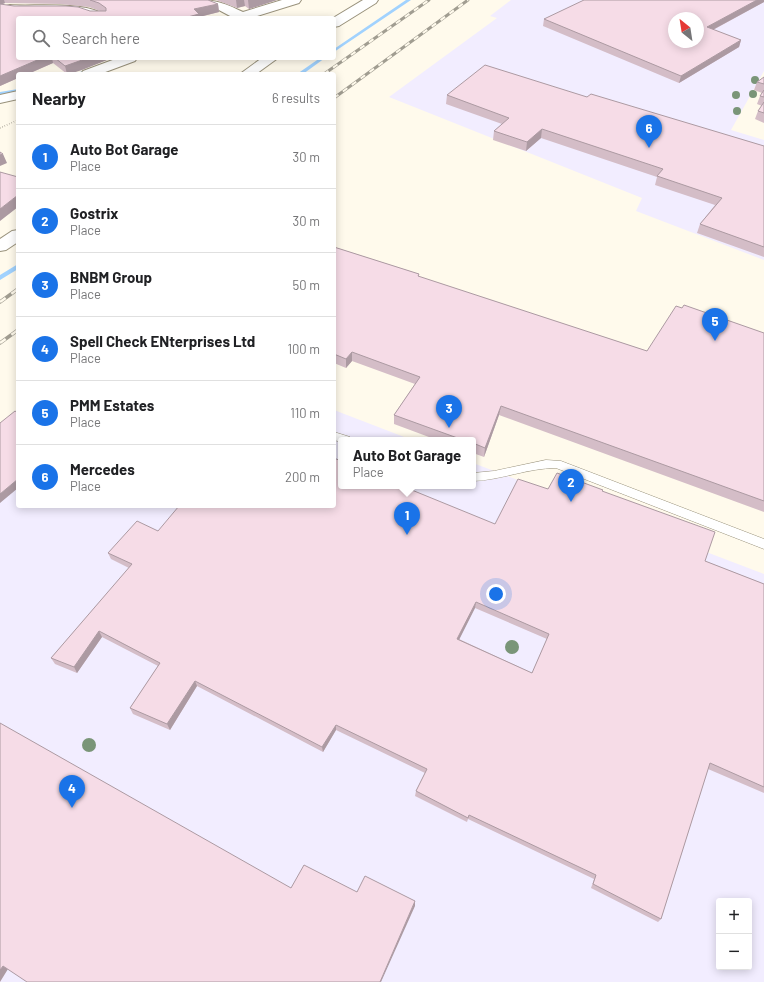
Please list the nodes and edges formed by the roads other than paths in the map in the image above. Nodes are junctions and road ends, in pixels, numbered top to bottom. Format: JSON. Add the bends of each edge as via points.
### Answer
{"nodes":[{"id":1,"x":202,"y":0,"type":"edge"},
{"id":2,"x":295,"y":0,"type":"edge"},
{"id":3,"x":372,"y":0,"type":"edge"},
{"id":4,"x":5,"y":8,"type":"edge"},
{"id":5,"x":99,"y":16,"type":"edge"},
{"id":6,"x":238,"y":16,"type":"edge"},
{"id":7,"x":243,"y":16,"type":"edge"},
{"id":8,"x":336,"y":22,"type":"edge"},
{"id":9,"x":125,"y":60,"type":"edge"},
{"id":10,"x":268,"y":60,"type":"edge"},
{"id":11,"x":93,"y":72,"type":"edge"},
{"id":12,"x":250,"y":72,"type":"edge"},
{"id":13,"x":16,"y":96,"type":"edge"},
{"id":14,"x":0,"y":99,"type":"edge"},
{"id":15,"x":16,"y":236,"type":"edge"},
{"id":16,"x":0,"y":246,"type":"edge"},
{"id":17,"x":476,"y":477,"type":"edge"},
{"id":18,"x":764,"y":544,"type":"edge"}],
"edges":[{"from":1,"to":6,"type":"street","via":[[221,6]]},
{"from":2,"to":7,"type":"street"},
{"from":3,"to":8,"type":"street"},
{"from":4,"to":5,"type":"street","via":[[72,4],[90,8]]},
{"from":9,"to":11,"type":"street"},
{"from":10,"to":12,"type":"street"},
{"from":13,"to":14,"type":"street"},
{"from":15,"to":16,"type":"street"},
{"from":17,"to":18,"type":"lane","via":[[511,472],[532,465],[557,464]]}]}
